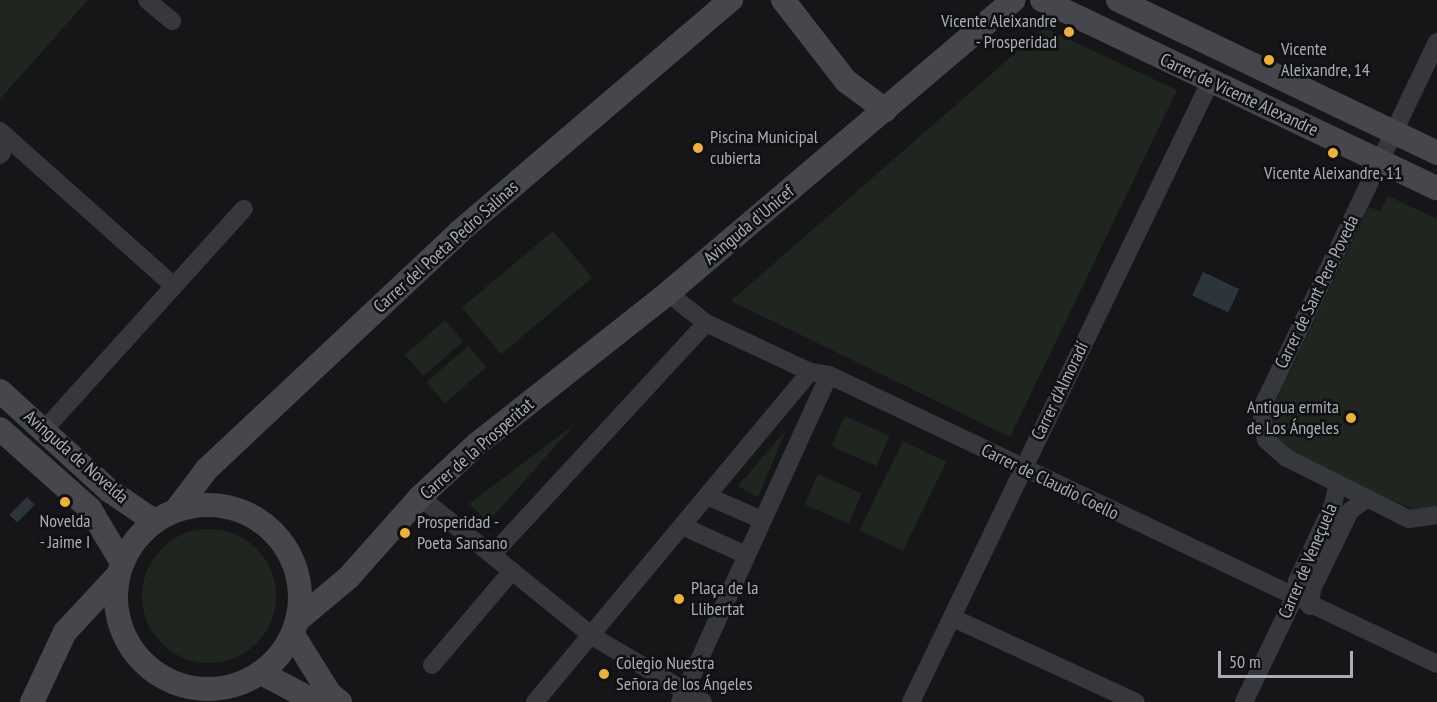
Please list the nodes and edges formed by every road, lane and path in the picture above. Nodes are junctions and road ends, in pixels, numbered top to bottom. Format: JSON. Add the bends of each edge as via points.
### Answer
{"nodes":[{"id":1,"x":147,"y":0,"type":"edge"},
{"id":2,"x":731,"y":0,"type":"edge"},
{"id":3,"x":783,"y":0,"type":"edge"},
{"id":4,"x":1014,"y":0,"type":"edge"},
{"id":5,"x":1042,"y":0,"type":"edge"},
{"id":6,"x":1118,"y":0,"type":"edge"},
{"id":7,"x":172,"y":21,"type":"dead end"},
{"id":8,"x":1437,"y":42,"type":"edge"},
{"id":9,"x":1211,"y":80,"type":"junction"},
{"id":10,"x":885,"y":111,"type":"junction"},
{"id":11,"x":0,"y":131,"type":"edge"},
{"id":12,"x":1393,"y":132,"type":"junction"},
{"id":13,"x":1437,"y":153,"type":"edge"},
{"id":14,"x":1379,"y":161,"type":"junction"},
{"id":15,"x":1437,"y":188,"type":"edge"},
{"id":16,"x":244,"y":209,"type":"dead end"},
{"id":17,"x":172,"y":284,"type":"junction"},
{"id":18,"x":668,"y":293,"type":"junction"},
{"id":19,"x":706,"y":323,"type":"junction"},
{"id":20,"x":810,"y":372,"type":"junction"},
{"id":21,"x":829,"y":375,"type":"junction"},
{"id":22,"x":0,"y":391,"type":"edge"},
{"id":23,"x":781,"y":411,"type":"junction"},
{"id":24,"x":807,"y":423,"type":"junction"},
{"id":25,"x":0,"y":429,"type":"edge"},
{"id":26,"x":44,"y":430,"type":"junction"},
{"id":27,"x":1022,"y":469,"type":"junction"},
{"id":28,"x":1338,"y":484,"type":"junction"},
{"id":29,"x":707,"y":495,"type":"junction"},
{"id":30,"x":420,"y":497,"type":"junction"},
{"id":31,"x":1367,"y":498,"type":"junction"},
{"id":32,"x":176,"y":510,"type":"junction"},
{"id":33,"x":1437,"y":515,"type":"edge"},
{"id":34,"x":762,"y":520,"type":"junction"},
{"id":35,"x":154,"y":521,"type":"junction"},
{"id":36,"x":682,"y":526,"type":"junction"},
{"id":37,"x":493,"y":554,"type":"junction"},
{"id":38,"x":746,"y":555,"type":"junction"},
{"id":39,"x":119,"y":568,"type":"junction"},
{"id":40,"x":512,"y":571,"type":"junction"},
{"id":41,"x":1302,"y":602,"type":"junction"},
{"id":42,"x":953,"y":618,"type":"junction"},
{"id":43,"x":296,"y":627,"type":"junction"},
{"id":44,"x":592,"y":636,"type":"junction"},
{"id":45,"x":1437,"y":664,"type":"edge"},
{"id":46,"x":432,"y":665,"type":"dead end"},
{"id":47,"x":248,"y":687,"type":"edge"},
{"id":48,"x":682,"y":697,"type":"edge"},
{"id":49,"x":32,"y":702,"type":"edge"},
{"id":50,"x":316,"y":702,"type":"edge"},
{"id":51,"x":340,"y":702,"type":"edge"},
{"id":52,"x":535,"y":702,"type":"edge"},
{"id":53,"x":703,"y":702,"type":"edge"},
{"id":54,"x":911,"y":702,"type":"edge"},
{"id":55,"x":1136,"y":702,"type":"edge"},
{"id":56,"x":1244,"y":702,"type":"edge"}],
"edges":[{"from":1,"to":7,"type":"street"},
{"from":2,"to":32,"type":"main road","name":"Carrer del Poeta Pedro Salinas","via":[[459,232],[207,469]]},
{"from":3,"to":10,"type":"main road","via":[[846,81]]},
{"from":4,"to":10,"type":"main road","name":"Avinguda d'Unicef"},
{"from":5,"to":9,"type":"main road","name":"Carrer de Vicente Alexandre"},
{"from":6,"to":12,"type":"main road","name":"Carrer de Vicente Alexandre"},
{"from":8,"to":12,"type":"street","name":"Carrer de Sant Pere Poveda"},
{"from":9,"to":14,"type":"main road","name":"Carrer de Vicente Alexandre"},
{"from":9,"to":27,"type":"street","name":"Carrer d'Almoradí"},
{"from":10,"to":18,"type":"main road","name":"Avinguda d'Unicef"},
{"from":11,"to":17,"type":"street"},
{"from":12,"to":13,"type":"main road","name":"Carrer de Vicente Alexandre"},
{"from":12,"to":14,"type":"street","name":"Carrer de Sant Pere Poveda"},
{"from":14,"to":15,"type":"main road","name":"Carrer de Vicente Alexandre"},
{"from":14,"to":28,"type":"street","name":"Carrer de Sant Pere Poveda","via":[[1261,409],[1266,440],[1287,458]]},
{"from":16,"to":17,"type":"street"},
{"from":17,"to":26,"type":"street"},
{"from":18,"to":19,"type":"street","name":"Carrer de Claudio Coello"},
{"from":18,"to":30,"type":"main road","name":"Carrer de la Prosperitat","via":[[477,444]]},
{"from":19,"to":20,"type":"street","name":"Carrer de Claudio Coello"},
{"from":19,"to":37,"type":"street"},
{"from":20,"to":21,"type":"street","name":"Carrer de Claudio Coello"},
{"from":20,"to":23,"type":"street"},
{"from":21,"to":24,"type":"street"},
{"from":21,"to":27,"type":"street","name":"Carrer de Claudio Coello"},
{"from":22,"to":26,"type":"main road","name":"Avinguda de Novelda"},
{"from":23,"to":24,"type":"street","via":[[793,412]]},
{"from":23,"to":29,"type":"street"},
{"from":24,"to":34,"type":"street"},
{"from":25,"to":39,"type":"main road","name":"Avinguda de Novelda","via":[[90,509]]},
{"from":26,"to":35,"type":"main road","name":"Avinguda de Novelda","via":[[110,491]]},
{"from":27,"to":41,"type":"street","name":"Carrer de Claudio Coello"},
{"from":27,"to":42,"type":"street","name":"Carrer d'Almoradí"},
{"from":28,"to":31,"type":"street","name":"Carrer de Sant Pere Poveda"},
{"from":28,"to":41,"type":"street","name":"Carrer de Veneçuela","via":[[1334,505],[1297,581]]},
{"from":29,"to":34,"type":"street"},
{"from":29,"to":36,"type":"street"},
{"from":30,"to":37,"type":"street"},
{"from":30,"to":43,"type":"main road","name":"Carrer de la Prosperitat","via":[[349,577]]},
{"from":31,"to":33,"type":"street","name":"Carrer de Sant Pere Poveda","via":[[1409,519]]},
{"from":31,"to":41,"type":"street","name":"Carrer de Veneçuela","via":[[1350,511],[1312,590]]},
{"from":32,"to":35,"type":"main road"},
{"from":32,"to":43,"type":"main road","via":[[215,505],[237,509],[266,525],[293,560],[301,587]]},
{"from":34,"to":38,"type":"street"},
{"from":35,"to":39,"type":"main road","via":[[130,546]]},
{"from":36,"to":38,"type":"street"},
{"from":36,"to":44,"type":"street"},
{"from":37,"to":40,"type":"street"},
{"from":38,"to":48,"type":"street"},
{"from":39,"to":47,"type":"main road","via":[[115,601],[122,632],[143,663],[182,687]]},
{"from":39,"to":49,"type":"main road","via":[[65,632]]},
{"from":40,"to":44,"type":"street"},
{"from":40,"to":46,"type":"street"},
{"from":41,"to":45,"type":"street","name":"Carrer de Claudio Coello"},
{"from":41,"to":56,"type":"street","name":"Carrer de Veneçuela"},
{"from":42,"to":54,"type":"street","name":"Carrer d'Almoradí"},
{"from":42,"to":55,"type":"street"},
{"from":43,"to":47,"type":"main road","via":[[284,653]]},
{"from":43,"to":51,"type":"main road","via":[[330,694]]},
{"from":44,"to":48,"type":"street"},
{"from":44,"to":52,"type":"street"},
{"from":47,"to":50,"type":"main road"},
{"from":48,"to":53,"type":"street"}]}
